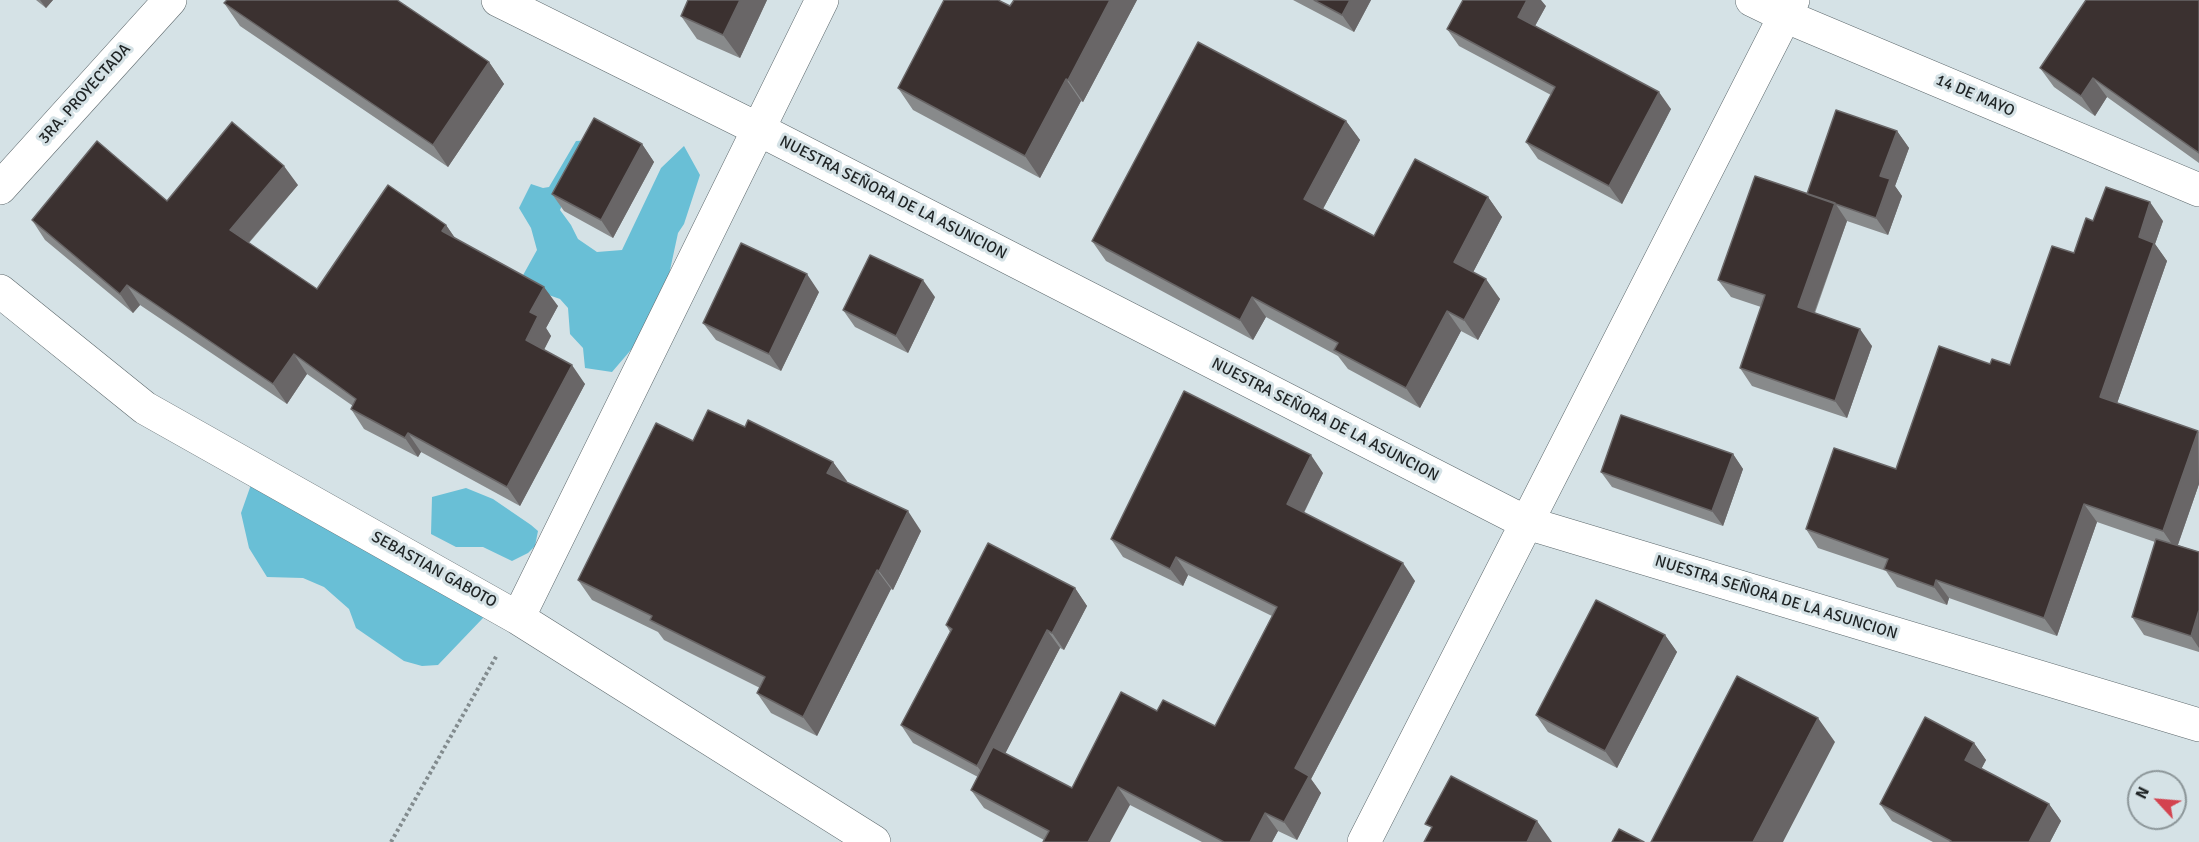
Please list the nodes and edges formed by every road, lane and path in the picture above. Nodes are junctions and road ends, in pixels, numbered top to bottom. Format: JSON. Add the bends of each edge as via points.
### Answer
{"nodes":[{"id":1,"x":170,"y":0,"type":"edge"},
{"id":2,"x":498,"y":0,"type":"edge"},
{"id":3,"x":822,"y":0,"type":"edge"},
{"id":4,"x":1752,"y":0,"type":"edge"},
{"id":5,"x":1789,"y":8,"type":"edge"},
{"id":6,"x":758,"y":129,"type":"junction"},
{"id":7,"x":0,"y":188,"type":"edge"},
{"id":8,"x":2199,"y":190,"type":"edge"},
{"id":9,"x":0,"y":291,"type":"edge"},
{"id":10,"x":1527,"y":524,"type":"junction"},
{"id":11,"x":518,"y":618,"type":"junction"},
{"id":12,"x":2199,"y":725,"type":"edge"},
{"id":13,"x":391,"y":842,"type":"edge"},
{"id":14,"x":874,"y":842,"type":"edge"},
{"id":15,"x":1364,"y":842,"type":"edge"}],
"edges":[{"from":1,"to":7,"type":"street","name":"3RA. PROYECTADA"},
{"from":2,"to":6,"type":"street","name":"NUESTRA SEÑORA DE LA ASUNCION"},
{"from":3,"to":6,"type":"street"},
{"from":4,"to":5,"type":"street","name":"14 DE MAYO"},
{"from":5,"to":8,"type":"street","name":"14 DE MAYO"},
{"from":5,"to":10,"type":"street"},
{"from":6,"to":10,"type":"street","name":"NUESTRA SEÑORA DE LA ASUNCION"},
{"from":6,"to":11,"type":"street"},
{"from":9,"to":11,"type":"street","name":"SEBASTIAN GABOTO","via":[[145,408]]},
{"from":10,"to":12,"type":"street","name":"NUESTRA SEÑORA DE LA ASUNCION"},
{"from":10,"to":15,"type":"street"},
{"from":11,"to":13,"type":"path"},
{"from":11,"to":14,"type":"street","name":"SEBASTIAN GABOTO"}]}
